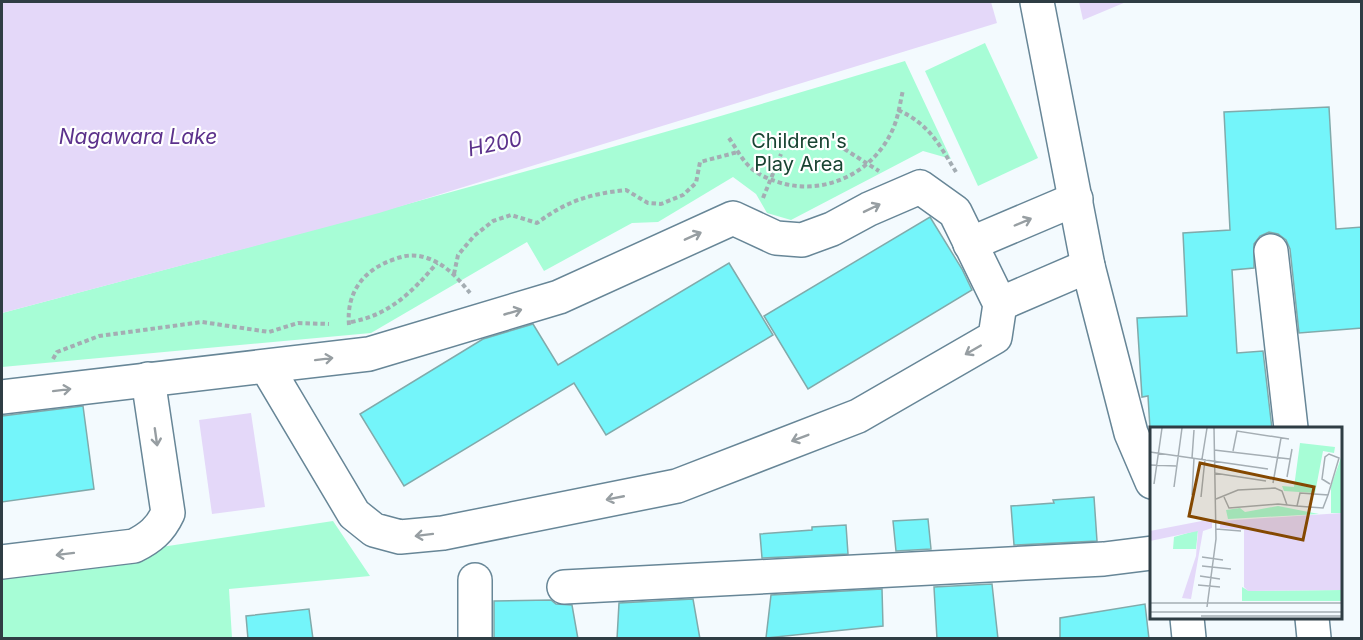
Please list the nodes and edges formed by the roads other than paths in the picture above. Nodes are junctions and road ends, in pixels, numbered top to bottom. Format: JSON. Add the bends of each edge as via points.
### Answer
{"nodes":[{"id":1,"x":1037,"y":2,"type":"edge"},
{"id":2,"x":1076,"y":199,"type":"junction"},
{"id":3,"x":970,"y":244,"type":"junction"},
{"id":4,"x":1271,"y":251,"type":"dead end"},
{"id":5,"x":1088,"y":266,"type":"junction"},
{"id":6,"x":1000,"y":304,"type":"junction"},
{"id":7,"x":266,"y":366,"type":"junction"},
{"id":8,"x":148,"y":379,"type":"junction"},
{"id":9,"x":17,"y":395,"type":"edge"},
{"id":10,"x":1291,"y":427,"type":"edge"},
{"id":11,"x":1150,"y":477,"type":"edge"},
{"id":12,"x":1150,"y":553,"type":"edge"},
{"id":13,"x":2,"y":562,"type":"edge"},
{"id":14,"x":475,"y":580,"type":"dead end"},
{"id":15,"x":564,"y":587,"type":"dead end"},
{"id":16,"x":1187,"y":619,"type":"edge"},
{"id":17,"x":1311,"y":619,"type":"edge"},
{"id":18,"x":475,"y":639,"type":"edge"},
{"id":19,"x":1189,"y":639,"type":"edge"},
{"id":20,"x":1314,"y":639,"type":"edge"}],
"edges":[{"from":1,"to":2,"type":"street"},
{"from":3,"to":2,"type":"street","one_way":true},
{"from":2,"to":5,"type":"street"},
{"from":3,"to":6,"type":"street"},
{"from":7,"to":3,"type":"street","one_way":true,"via":[[369,354],[559,297],[733,218],[776,238],[802,240],[920,187],[955,212]]},
{"from":4,"to":10,"type":"street"},
{"from":5,"to":6,"type":"street"},
{"from":5,"to":11,"type":"street","via":[[1131,433]]},
{"from":6,"to":7,"type":"street","one_way":true,"via":[[995,337],[858,416],[677,486],[400,537],[374,530],[354,514]]},
{"from":7,"to":8,"type":"street"},
{"from":9,"to":8,"type":"street","one_way":true},
{"from":8,"to":13,"type":"street","one_way":true,"via":[[168,513],[162,526],[134,546]]},
{"from":12,"to":15,"type":"street","via":[[1104,559]]},
{"from":14,"to":18,"type":"street"},
{"from":16,"to":19,"type":"street"},
{"from":17,"to":20,"type":"street"}]}
